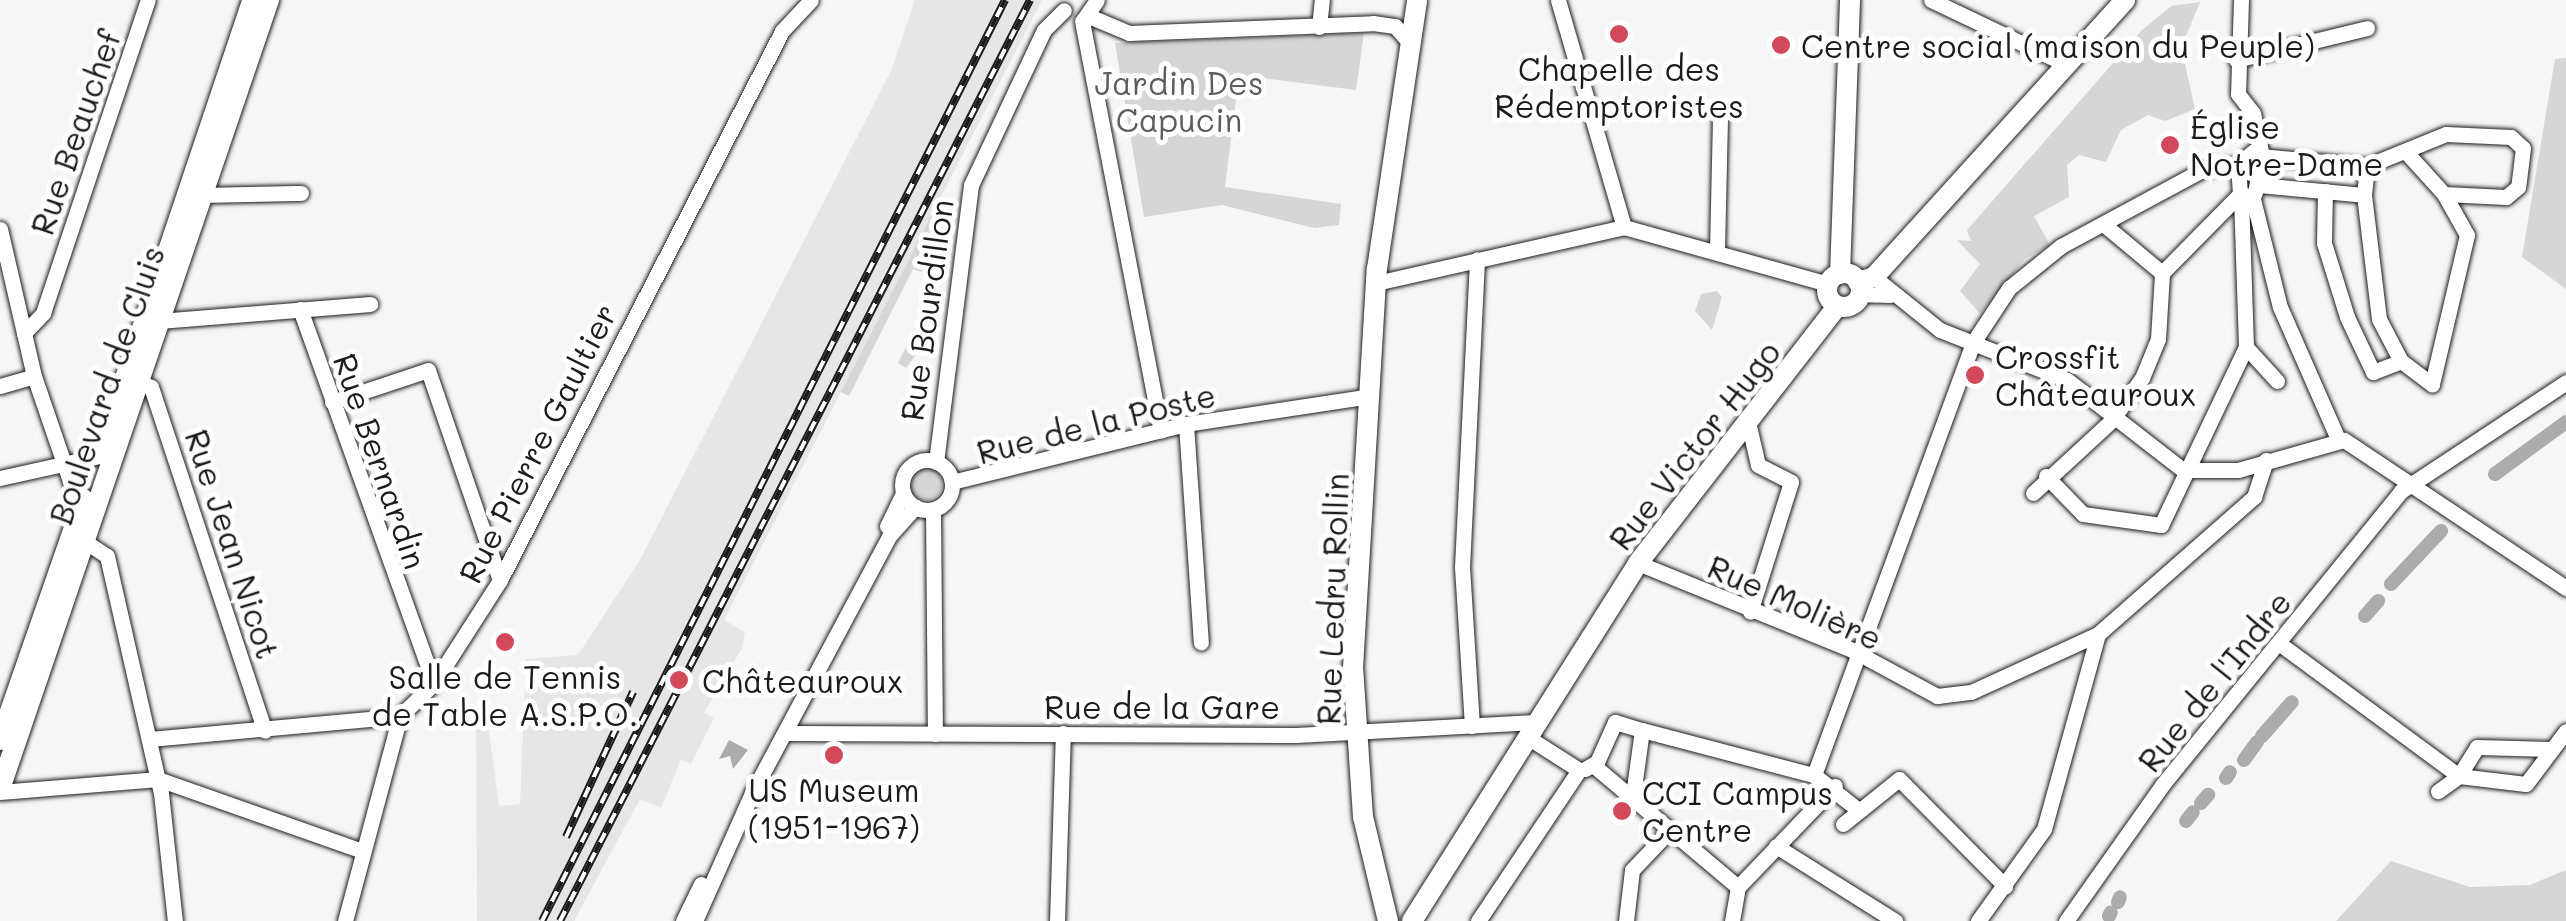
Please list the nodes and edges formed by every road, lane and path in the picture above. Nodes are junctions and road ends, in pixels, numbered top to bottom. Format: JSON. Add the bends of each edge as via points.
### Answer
{"nodes":[{"id":1,"x":148,"y":0,"type":"edge"},
{"id":2,"x":252,"y":0,"type":"edge"},
{"id":3,"x":269,"y":0,"type":"edge"},
{"id":4,"x":811,"y":0,"type":"edge"},
{"id":5,"x":1097,"y":0,"type":"edge"},
{"id":6,"x":1322,"y":0,"type":"edge"},
{"id":7,"x":1417,"y":0,"type":"edge"},
{"id":8,"x":1558,"y":0,"type":"edge"},
{"id":9,"x":1850,"y":0,"type":"edge"},
{"id":10,"x":1931,"y":0,"type":"edge"},
{"id":11,"x":2125,"y":0,"type":"edge"},
{"id":12,"x":2241,"y":0,"type":"edge"},
{"id":13,"x":1063,"y":5,"type":"edge"},
{"id":14,"x":1086,"y":19,"type":"junction"},
{"id":15,"x":1318,"y":26,"type":"junction"},
{"id":16,"x":2367,"y":28,"type":"dead end"},
{"id":17,"x":1410,"y":42,"type":"junction"},
{"id":18,"x":2236,"y":60,"type":"junction"},
{"id":19,"x":2063,"y":63,"type":"junction"},
{"id":20,"x":1720,"y":116,"type":"dead end"},
{"id":21,"x":2258,"y":153,"type":"junction"},
{"id":22,"x":2406,"y":154,"type":"junction"},
{"id":23,"x":2238,"y":164,"type":"junction"},
{"id":24,"x":2367,"y":166,"type":"junction"},
{"id":25,"x":2325,"y":191,"type":"junction"},
{"id":26,"x":300,"y":192,"type":"dead end"},
{"id":27,"x":2248,"y":193,"type":"junction"},
{"id":28,"x":194,"y":194,"type":"junction"},
{"id":29,"x":2444,"y":194,"type":"junction"},
{"id":30,"x":2364,"y":195,"type":"junction"},
{"id":31,"x":1624,"y":227,"type":"junction"},
{"id":32,"x":2106,"y":228,"type":"junction"},
{"id":33,"x":0,"y":229,"type":"edge"},
{"id":34,"x":1717,"y":250,"type":"junction"},
{"id":35,"x":1477,"y":260,"type":"junction"},
{"id":36,"x":2162,"y":274,"type":"junction"},
{"id":37,"x":1856,"y":281,"type":"junction"},
{"id":38,"x":1376,"y":283,"type":"junction"},
{"id":39,"x":370,"y":304,"type":"dead end"},
{"id":40,"x":300,"y":309,"type":"junction"},
{"id":41,"x":159,"y":320,"type":"junction"},
{"id":42,"x":24,"y":333,"type":"junction"},
{"id":43,"x":1974,"y":340,"type":"junction"},
{"id":44,"x":2246,"y":346,"type":"junction"},
{"id":45,"x":2401,"y":361,"type":"junction"},
{"id":46,"x":34,"y":376,"type":"junction"},
{"id":47,"x":2276,"y":381,"type":"dead end"},
{"id":48,"x":139,"y":382,"type":"junction"},
{"id":49,"x":2566,"y":382,"type":"edge"},
{"id":50,"x":0,"y":386,"type":"edge"},
{"id":51,"x":1371,"y":396,"type":"junction"},
{"id":52,"x":332,"y":402,"type":"junction"},
{"id":53,"x":2112,"y":420,"type":"junction"},
{"id":54,"x":1186,"y":424,"type":"junction"},
{"id":55,"x":1750,"y":426,"type":"junction"},
{"id":56,"x":1161,"y":430,"type":"junction"},
{"id":57,"x":2341,"y":440,"type":"junction"},
{"id":58,"x":99,"y":456,"type":"junction"},
{"id":59,"x":59,"y":460,"type":"junction"},
{"id":60,"x":2266,"y":460,"type":"junction"},
{"id":61,"x":936,"y":462,"type":"junction"},
{"id":62,"x":2189,"y":471,"type":"junction"},
{"id":63,"x":2046,"y":476,"type":"junction"},
{"id":64,"x":0,"y":478,"type":"edge"},
{"id":65,"x":2410,"y":481,"type":"junction"},
{"id":66,"x":952,"y":482,"type":"junction"},
{"id":67,"x":2032,"y":493,"type":"dead end"},
{"id":68,"x":904,"y":494,"type":"junction"},
{"id":69,"x":915,"y":507,"type":"junction"},
{"id":70,"x":80,"y":510,"type":"junction"},
{"id":71,"x":933,"y":510,"type":"junction"},
{"id":72,"x":2160,"y":525,"type":"junction"},
{"id":73,"x":84,"y":541,"type":"junction"},
{"id":74,"x":2185,"y":550,"type":"junction"},
{"id":75,"x":1638,"y":563,"type":"junction"},
{"id":76,"x":500,"y":580,"type":"junction"},
{"id":77,"x":2566,"y":588,"type":"edge"},
{"id":78,"x":1750,"y":612,"type":"junction"},
{"id":79,"x":2098,"y":634,"type":"junction"},
{"id":80,"x":1201,"y":642,"type":"dead end"},
{"id":81,"x":2280,"y":644,"type":"junction"},
{"id":82,"x":1860,"y":658,"type":"junction"},
{"id":83,"x":434,"y":683,"type":"junction"},
{"id":84,"x":400,"y":716,"type":"junction"},
{"id":85,"x":1472,"y":726,"type":"junction"},
{"id":86,"x":1532,"y":730,"type":"junction"},
{"id":87,"x":1642,"y":730,"type":"junction"},
{"id":88,"x":265,"y":731,"type":"junction"},
{"id":89,"x":2566,"y":731,"type":"edge"},
{"id":90,"x":1063,"y":732,"type":"junction"},
{"id":91,"x":788,"y":733,"type":"junction"},
{"id":92,"x":1356,"y":733,"type":"junction"},
{"id":93,"x":935,"y":734,"type":"junction"},
{"id":94,"x":149,"y":738,"type":"junction"},
{"id":95,"x":0,"y":740,"type":"edge"},
{"id":96,"x":777,"y":747,"type":"junction"},
{"id":97,"x":2552,"y":749,"type":"junction"},
{"id":98,"x":1592,"y":770,"type":"junction"},
{"id":99,"x":1814,"y":775,"type":"junction"},
{"id":100,"x":2459,"y":776,"type":"junction"},
{"id":101,"x":158,"y":779,"type":"junction"},
{"id":102,"x":1835,"y":786,"type":"junction"},
{"id":103,"x":0,"y":791,"type":"edge"},
{"id":104,"x":2438,"y":791,"type":"dead end"},
{"id":105,"x":751,"y":795,"type":"junction"},
{"id":106,"x":1632,"y":802,"type":"junction"},
{"id":107,"x":1856,"y":808,"type":"junction"},
{"id":108,"x":1843,"y":824,"type":"dead end"},
{"id":109,"x":1669,"y":831,"type":"junction"},
{"id":110,"x":1776,"y":846,"type":"junction"},
{"id":111,"x":362,"y":851,"type":"junction"},
{"id":112,"x":2005,"y":886,"type":"junction"},
{"id":113,"x":1738,"y":887,"type":"junction"},
{"id":114,"x":175,"y":921,"type":"edge"},
{"id":115,"x":345,"y":921,"type":"edge"},
{"id":116,"x":683,"y":921,"type":"edge"},
{"id":117,"x":695,"y":921,"type":"edge"},
{"id":118,"x":1057,"y":921,"type":"edge"},
{"id":119,"x":1388,"y":921,"type":"edge"},
{"id":120,"x":1412,"y":921,"type":"edge"},
{"id":121,"x":1478,"y":921,"type":"edge"},
{"id":122,"x":1626,"y":921,"type":"edge"},
{"id":123,"x":1732,"y":921,"type":"edge"},
{"id":124,"x":1895,"y":921,"type":"edge"},
{"id":125,"x":1978,"y":921,"type":"edge"},
{"id":126,"x":2066,"y":921,"type":"edge"}],
"edges":[{"from":1,"to":42,"type":"street","name":"Rue Beauchef","via":[[42,313]]},
{"from":2,"to":28,"type":"main road","name":"Boulevard de Cluis"},
{"from":3,"to":28,"type":"main road","name":"Boulevard de Cluis"},
{"from":4,"to":76,"type":"street","name":"Rue Pierre Gaultier","via":[[782,32]]},
{"from":5,"to":14,"type":"street"},
{"from":6,"to":15,"type":"street"},
{"from":7,"to":17,"type":"main road","name":"Rue Ledru Rollin"},
{"from":8,"to":31,"type":"street"},
{"from":9,"to":37,"type":"main road"},
{"from":10,"to":19,"type":"street"},
{"from":11,"to":19,"type":"main road"},
{"from":12,"to":18,"type":"street"},
{"from":13,"to":14,"type":"street"},
{"from":13,"to":61,"type":"street","name":"Rue Bourdillon","via":[[1044,30],[971,185]]},
{"from":14,"to":15,"type":"street","via":[[1129,33]]},
{"from":14,"to":56,"type":"street"},
{"from":15,"to":17,"type":"street","via":[[1396,26]]},
{"from":16,"to":18,"type":"street"},
{"from":17,"to":38,"type":"main road","name":"Rue Ledru Rollin"},
{"from":18,"to":21,"type":"street"},
{"from":19,"to":37,"type":"main road"},
{"from":20,"to":34,"type":"street"},
{"from":21,"to":23,"type":"street"},
{"from":21,"to":24,"type":"street"},
{"from":21,"to":27,"type":"street"},
{"from":22,"to":24,"type":"street"},
{"from":22,"to":29,"type":"street"},
{"from":22,"to":29,"type":"street","via":[[2446,134],[2510,137],[2522,148],[2514,192]]},
{"from":23,"to":27,"type":"street"},
{"from":23,"to":32,"type":"street","via":[[2204,169]]},
{"from":24,"to":30,"type":"street"},
{"from":25,"to":27,"type":"street"},
{"from":25,"to":30,"type":"street"},
{"from":25,"to":45,"type":"street","via":[[2328,266],[2347,317],[2373,372]]},
{"from":26,"to":28,"type":"street"},
{"from":27,"to":36,"type":"street"},
{"from":27,"to":44,"type":"street"},
{"from":27,"to":57,"type":"street","via":[[2280,307]]},
{"from":28,"to":41,"type":"main road","name":"Boulevard de Cluis"},
{"from":28,"to":58,"type":"main road","name":"Boulevard de Cluis"},
{"from":29,"to":45,"type":"street","via":[[2467,236],[2432,384]]},
{"from":30,"to":45,"type":"street","via":[[2380,320]]},
{"from":31,"to":34,"type":"street"},
{"from":31,"to":35,"type":"street"},
{"from":32,"to":36,"type":"street"},
{"from":32,"to":43,"type":"street","via":[[2026,269]]},
{"from":33,"to":42,"type":"street"},
{"from":34,"to":37,"type":"street"},
{"from":35,"to":38,"type":"street"},
{"from":35,"to":85,"type":"street","via":[[1462,586]]},
{"from":36,"to":53,"type":"street","via":[[2158,338]]},
{"from":37,"to":43,"type":"street","via":[[1894,296],[1940,330]]},
{"from":37,"to":55,"type":"main road","name":"Rue Victor Hugo"},
{"from":38,"to":51,"type":"main road","name":"Rue Ledru Rollin"},
{"from":39,"to":40,"type":"street"},
{"from":40,"to":41,"type":"street"},
{"from":40,"to":52,"type":"street","name":"Rue Bernardin"},
{"from":41,"to":48,"type":"main road","name":"Boulevard de Cluis"},
{"from":42,"to":46,"type":"street"},
{"from":43,"to":53,"type":"street","via":[[2067,380]]},
{"from":43,"to":82,"type":"street"},
{"from":44,"to":47,"type":"street"},
{"from":44,"to":62,"type":"street"},
{"from":46,"to":50,"type":"street"},
{"from":46,"to":59,"type":"street"},
{"from":48,"to":73,"type":"main road","name":"Boulevard de Cluis"},
{"from":48,"to":88,"type":"street","name":"Rue Jean Nicot","via":[[152,387]]},
{"from":49,"to":65,"type":"street","name":"Rue de l'Indre"},
{"from":51,"to":54,"type":"street","name":"Rue de la Poste"},
{"from":51,"to":92,"type":"main road","name":"Rue Ledru Rollin"},
{"from":52,"to":76,"type":"street","via":[[428,370]]},
{"from":52,"to":83,"type":"street","name":"Rue Bernardin"},
{"from":53,"to":62,"type":"street"},
{"from":53,"to":63,"type":"street"},
{"from":54,"to":56,"type":"street","name":"Rue de la Poste"},
{"from":54,"to":80,"type":"street"},
{"from":55,"to":75,"type":"main road","name":"Rue Victor Hugo"},
{"from":55,"to":78,"type":"street","via":[[1758,465],[1791,482]]},
{"from":56,"to":66,"type":"street","name":"Rue de la Poste"},
{"from":57,"to":60,"type":"street"},
{"from":57,"to":65,"type":"street"},
{"from":58,"to":59,"type":"street"},
{"from":58,"to":70,"type":"main road","name":"Boulevard de Cluis"},
{"from":59,"to":64,"type":"street"},
{"from":59,"to":70,"type":"street"},
{"from":60,"to":62,"type":"street"},
{"from":60,"to":74,"type":"street","via":[[2254,497]]},
{"from":61,"to":66,"type":"street"},
{"from":61,"to":68,"type":"street","via":[[909,468]]},
{"from":62,"to":72,"type":"street"},
{"from":63,"to":67,"type":"street"},
{"from":63,"to":72,"type":"street","via":[[2083,514]]},
{"from":65,"to":77,"type":"street"},
{"from":65,"to":81,"type":"street","name":"Rue de l'Indre"},
{"from":66,"to":71,"type":"street"},
{"from":68,"to":69,"type":"street"},
{"from":68,"to":96,"type":"street"},
{"from":69,"to":71,"type":"street"},
{"from":69,"to":91,"type":"street","via":[[890,535]]},
{"from":70,"to":95,"type":"main road","name":"Boulevard de Cluis"},
{"from":71,"to":93,"type":"street"},
{"from":72,"to":74,"type":"street"},
{"from":73,"to":94,"type":"street","via":[[107,556]]},
{"from":73,"to":103,"type":"main road","name":"Boulevard de Cluis"},
{"from":74,"to":79,"type":"street"},
{"from":75,"to":78,"type":"street","name":"Rue Molière"},
{"from":75,"to":86,"type":"main road","name":"Rue Victor Hugo"},
{"from":76,"to":83,"type":"street","name":"Rue Pierre Gaultier"},
{"from":78,"to":82,"type":"street","name":"Rue Molière"},
{"from":79,"to":82,"type":"street","name":"Rue Molière","via":[[1970,692],[1933,693]]},
{"from":79,"to":112,"type":"street","via":[[2044,829]]},
{"from":81,"to":100,"type":"street","via":[[2424,759]]},
{"from":81,"to":126,"type":"street","name":"Rue de l'Indre","via":[[2163,784]]},
{"from":82,"to":99,"type":"street"},
{"from":83,"to":84,"type":"street","name":"Rue Pierre Gaultier"},
{"from":84,"to":88,"type":"street"},
{"from":84,"to":111,"type":"street"},
{"from":85,"to":86,"type":"street","name":"Rue de la Gare"},
{"from":85,"to":92,"type":"street","name":"Rue de la Gare"},
{"from":86,"to":98,"type":"street"},
{"from":86,"to":120,"type":"main road","name":"Rue Victor Hugo"},
{"from":87,"to":98,"type":"street","via":[[1615,722]]},
{"from":87,"to":99,"type":"street"},
{"from":87,"to":106,"type":"street"},
{"from":88,"to":94,"type":"street"},
{"from":89,"to":97,"type":"street"},
{"from":90,"to":92,"type":"street","name":"Rue de la Gare"},
{"from":90,"to":93,"type":"street","name":"Rue de la Gare"},
{"from":90,"to":118,"type":"street"},
{"from":91,"to":93,"type":"street","name":"Rue de la Gare"},
{"from":91,"to":96,"type":"street"},
{"from":92,"to":119,"type":"main road","name":"Rue Ledru Rollin","via":[[1363,818]]},
{"from":94,"to":101,"type":"street"},
{"from":96,"to":105,"type":"street"},
{"from":97,"to":100,"type":"street","via":[[2476,747]]},
{"from":97,"to":100,"type":"street","via":[[2526,784]]},
{"from":98,"to":106,"type":"street"},
{"from":98,"to":121,"type":"street"},
{"from":99,"to":102,"type":"street"},
{"from":100,"to":104,"type":"street"},
{"from":101,"to":103,"type":"street"},
{"from":101,"to":111,"type":"street"},
{"from":101,"to":114,"type":"street"},
{"from":102,"to":107,"type":"street"},
{"from":102,"to":110,"type":"street"},
{"from":105,"to":116,"type":"street"},
{"from":105,"to":117,"type":"street"},
{"from":106,"to":109,"type":"street"},
{"from":107,"to":108,"type":"street"},
{"from":107,"to":112,"type":"street","via":[[1899,779]]},
{"from":109,"to":113,"type":"street"},
{"from":109,"to":122,"type":"street","via":[[1632,870]]},
{"from":110,"to":113,"type":"street"},
{"from":110,"to":124,"type":"street"},
{"from":111,"to":115,"type":"street"},
{"from":112,"to":125,"type":"street"},
{"from":113,"to":123,"type":"street"}]}
